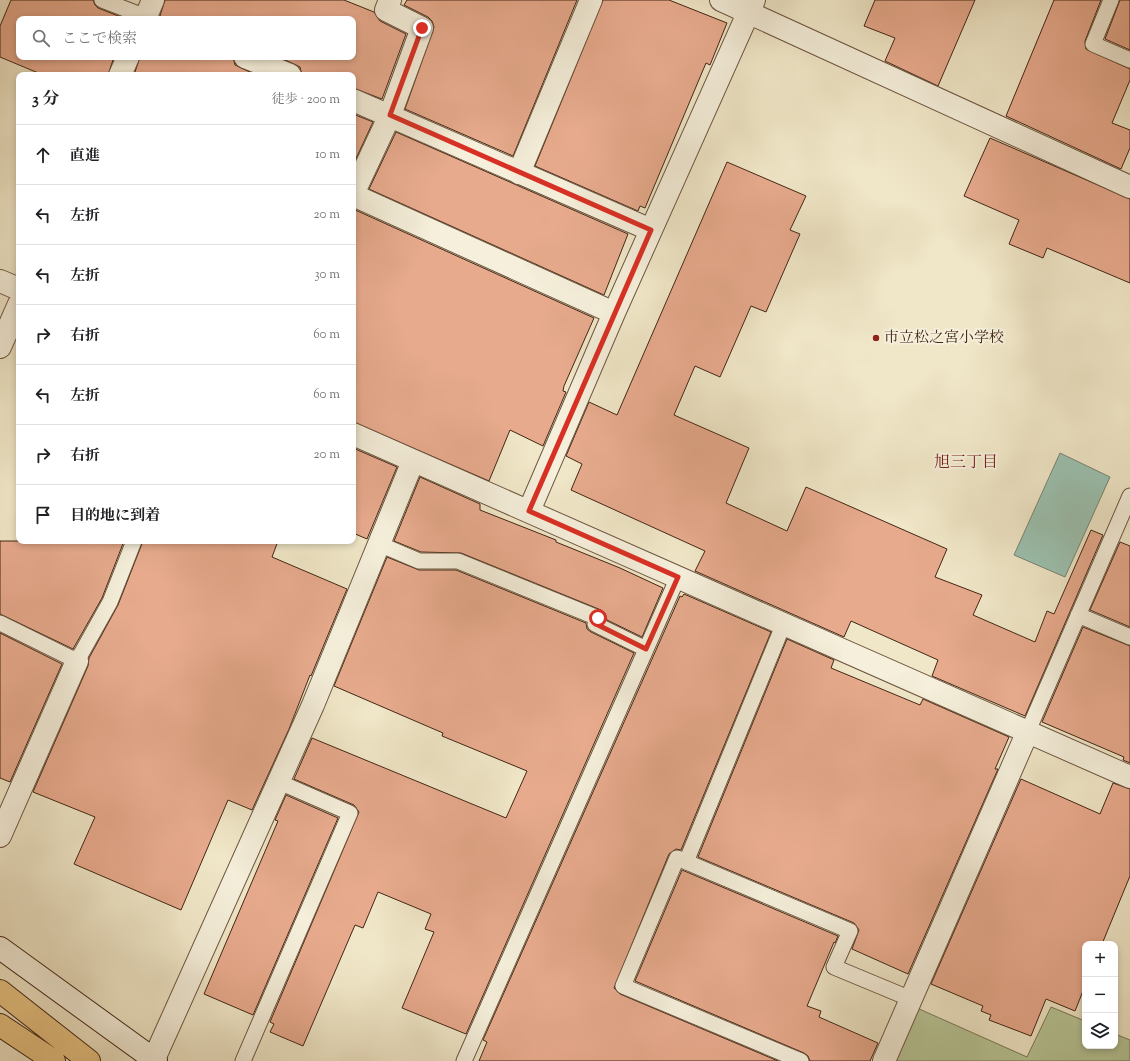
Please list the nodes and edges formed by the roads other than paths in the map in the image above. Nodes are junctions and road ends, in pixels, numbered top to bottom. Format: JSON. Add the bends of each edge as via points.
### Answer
{"nodes":[{"id":1,"x":102,"y":0,"type":"edge"},
{"id":2,"x":390,"y":0,"type":"edge"},
{"id":3,"x":591,"y":0,"type":"edge"},
{"id":4,"x":721,"y":0,"type":"edge"},
{"id":5,"x":1111,"y":0,"type":"edge"},
{"id":6,"x":752,"y":6,"type":"edge"},
{"id":7,"x":148,"y":14,"type":"edge"},
{"id":8,"x":127,"y":60,"type":"edge"},
{"id":9,"x":249,"y":60,"type":"edge"},
{"id":10,"x":1130,"y":60,"type":"edge"},
{"id":11,"x":264,"y":70,"type":"edge"},
{"id":12,"x":121,"y":72,"type":"edge"},
{"id":13,"x":274,"y":72,"type":"edge"},
{"id":14,"x":356,"y":101,"type":"edge"},
{"id":15,"x":390,"y":115,"type":"junction"},
{"id":16,"x":519,"y":173,"type":"junction"},
{"id":17,"x":1130,"y":187,"type":"edge"},
{"id":18,"x":356,"y":189,"type":"edge"},
{"id":19,"x":356,"y":196,"type":"edge"},
{"id":20,"x":651,"y":230,"type":"junction"},
{"id":21,"x":0,"y":281,"type":"edge"},
{"id":22,"x":16,"y":288,"type":"edge"},
{"id":23,"x":16,"y":311,"type":"edge"},
{"id":24,"x":614,"y":314,"type":"junction"},
{"id":25,"x":0,"y":347,"type":"edge"},
{"id":26,"x":356,"y":435,"type":"edge"},
{"id":27,"x":413,"y":461,"type":"junction"},
{"id":28,"x":1130,"y":496,"type":"edge"},
{"id":29,"x":529,"y":511,"type":"junction"},
{"id":30,"x":133,"y":544,"type":"edge"},
{"id":31,"x":379,"y":544,"type":"junction"},
{"id":32,"x":678,"y":577,"type":"junction"},
{"id":33,"x":1078,"y":615,"type":"junction"},
{"id":34,"x":0,"y":623,"type":"edge"},
{"id":35,"x":784,"y":623,"type":"junction"},
{"id":36,"x":1130,"y":638,"type":"edge"},
{"id":37,"x":646,"y":649,"type":"junction"},
{"id":38,"x":77,"y":660,"type":"junction"},
{"id":39,"x":1028,"y":731,"type":"junction"},
{"id":40,"x":1130,"y":777,"type":"edge"},
{"id":41,"x":279,"y":782,"type":"junction"},
{"id":42,"x":0,"y":836,"type":"edge"},
{"id":43,"x":686,"y":862,"type":"junction"},
{"id":44,"x":0,"y":948,"type":"edge"},
{"id":45,"x":0,"y":991,"type":"edge"},
{"id":46,"x":911,"y":999,"type":"junction"},
{"id":47,"x":0,"y":1025,"type":"edge"},
{"id":48,"x":155,"y":1060,"type":"edge"},
{"id":49,"x":54,"y":1061,"type":"edge"},
{"id":50,"x":89,"y":1061,"type":"edge"},
{"id":51,"x":243,"y":1061,"type":"edge"},
{"id":52,"x":464,"y":1061,"type":"edge"},
{"id":53,"x":801,"y":1061,"type":"edge"},
{"id":54,"x":884,"y":1061,"type":"edge"}],
"edges":[{"from":1,"to":7,"type":"lane"},
{"from":2,"to":15,"type":"street","via":[[386,10],[422,28]]},
{"from":3,"to":16,"type":"street"},
{"from":4,"to":6,"type":"street"},
{"from":5,"to":10,"type":"lane","via":[[1093,44]]},
{"from":6,"to":17,"type":"street"},
{"from":6,"to":20,"type":"street"},
{"from":8,"to":12,"type":"street"},
{"from":9,"to":11,"type":"street"},
{"from":11,"to":13,"type":"street"},
{"from":14,"to":15,"type":"street"},
{"from":15,"to":16,"type":"street"},
{"from":15,"to":18,"type":"street"},
{"from":16,"to":20,"type":"street"},
{"from":19,"to":24,"type":"street"},
{"from":20,"to":24,"type":"street"},
{"from":21,"to":22,"type":"street"},
{"from":23,"to":25,"type":"street"},
{"from":24,"to":29,"type":"street"},
{"from":26,"to":27,"type":"street"},
{"from":27,"to":29,"type":"street"},
{"from":27,"to":31,"type":"street"},
{"from":28,"to":33,"type":"lane"},
{"from":29,"to":32,"type":"street"},
{"from":30,"to":38,"type":"lane","via":[[110,602]]},
{"from":31,"to":37,"type":"lane","via":[[418,561],[458,561],[598,618],[596,624]]},
{"from":31,"to":41,"type":"street"},
{"from":32,"to":35,"type":"street"},
{"from":32,"to":37,"type":"lane"},
{"from":33,"to":36,"type":"lane"},
{"from":33,"to":39,"type":"lane"},
{"from":34,"to":38,"type":"lane"},
{"from":35,"to":39,"type":"street"},
{"from":35,"to":43,"type":"lane"},
{"from":37,"to":52,"type":"lane"},
{"from":38,"to":42,"type":"street"},
{"from":39,"to":40,"type":"street"},
{"from":39,"to":46,"type":"street"},
{"from":41,"to":48,"type":"street"},
{"from":41,"to":51,"type":"lane","via":[[350,813]]},
{"from":43,"to":46,"type":"lane","via":[[850,930],[834,967]]},
{"from":43,"to":53,"type":"lane","via":[[677,858],[623,986]]},
{"from":44,"to":48,"type":"street"},
{"from":45,"to":50,"type":"highway"},
{"from":46,"to":54,"type":"street"},
{"from":47,"to":49,"type":"highway"}]}
